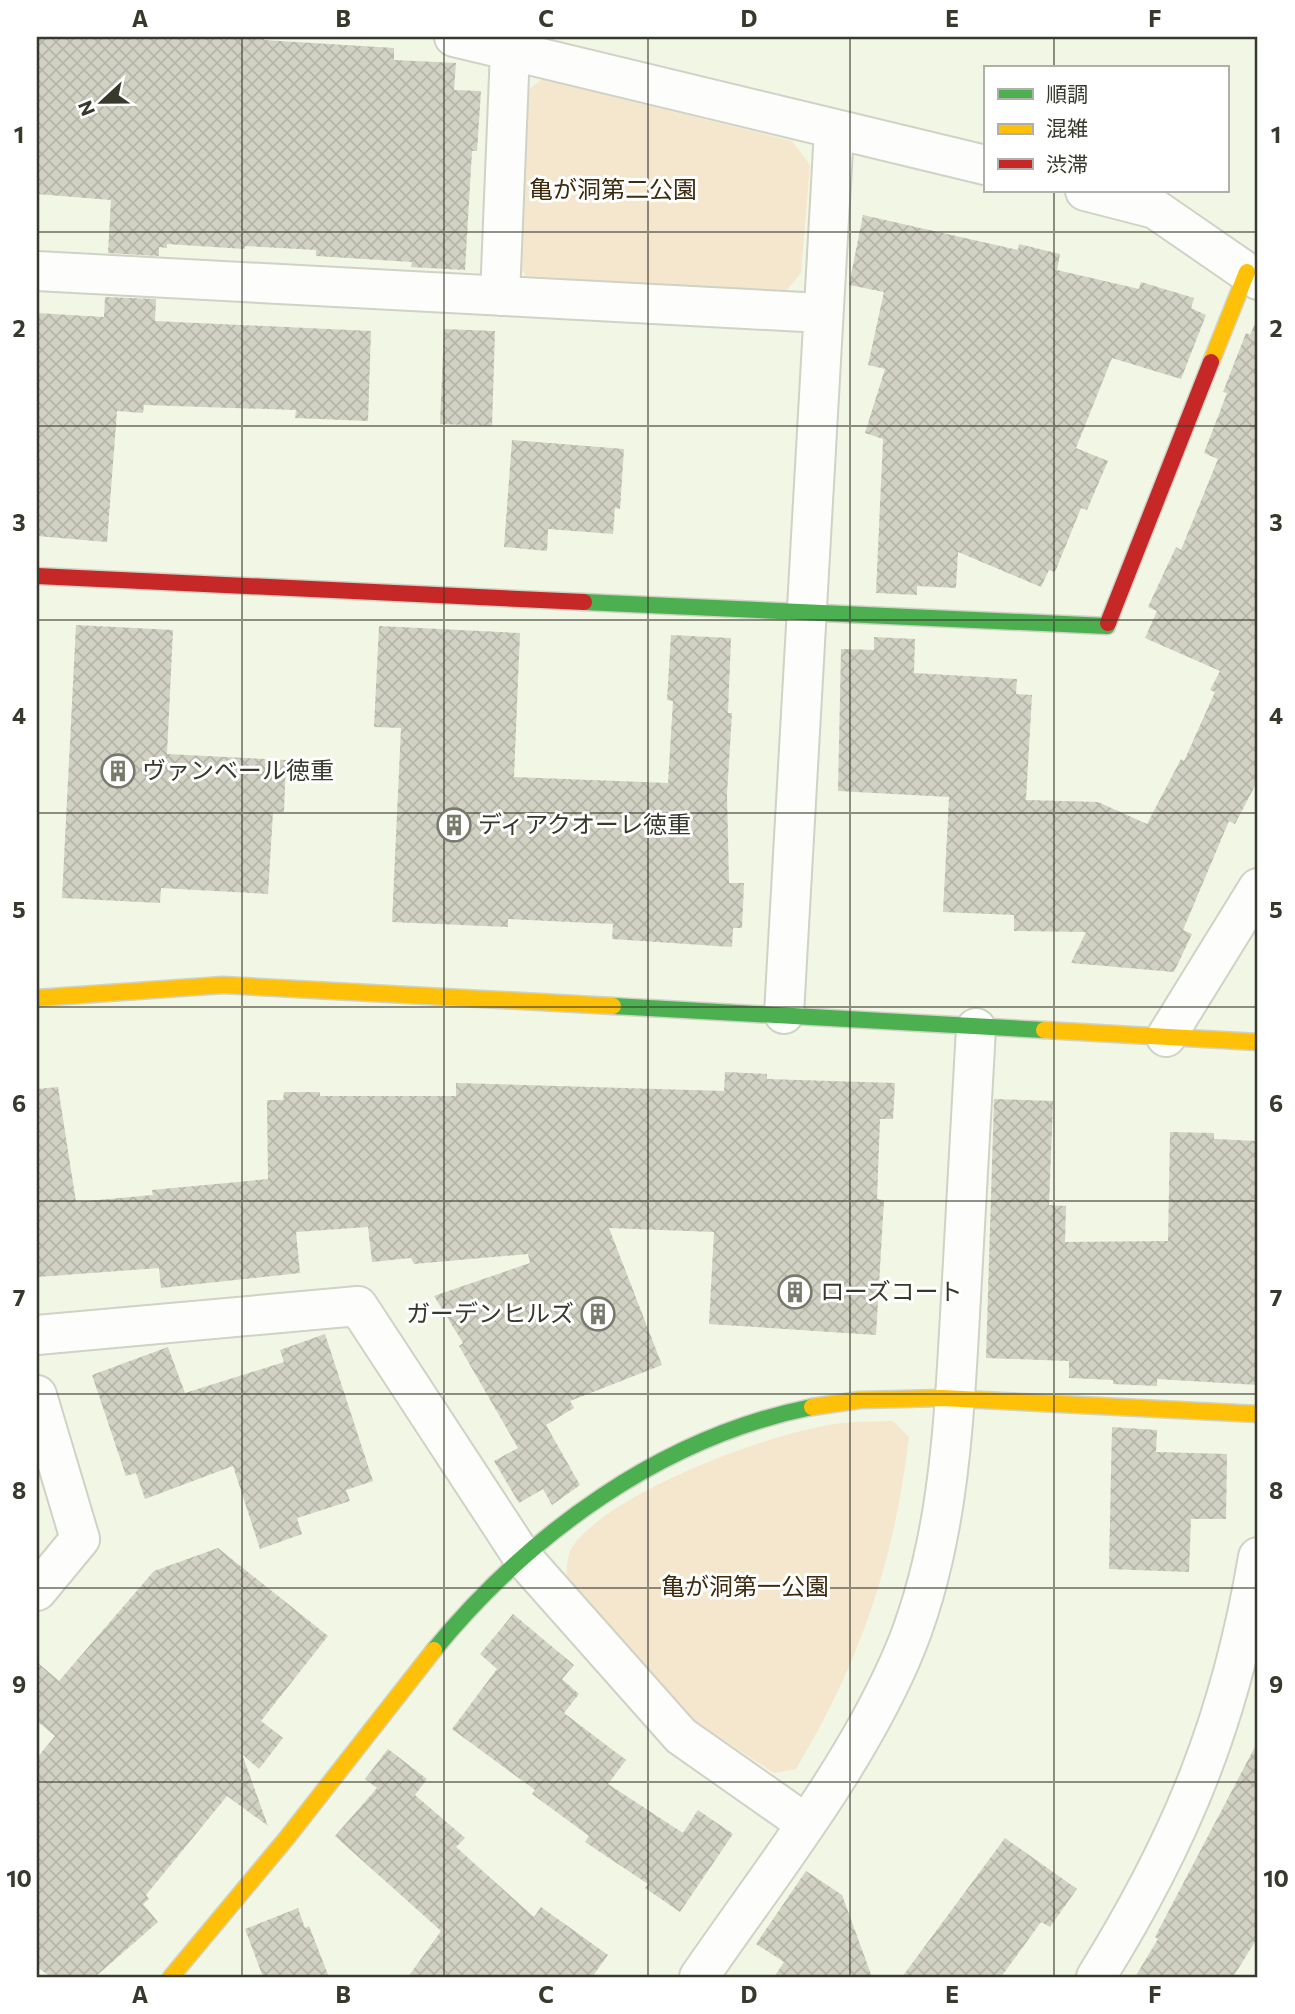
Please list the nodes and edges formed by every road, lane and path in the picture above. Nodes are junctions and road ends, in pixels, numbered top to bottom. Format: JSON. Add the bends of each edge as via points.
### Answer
{"nodes":[{"id":1,"x":454,"y":37,"type":"edge"},
{"id":2,"x":510,"y":51,"type":"junction"},
{"id":3,"x":834,"y":131,"type":"junction"},
{"id":4,"x":984,"y":165,"type":"edge"},
{"id":5,"x":1089,"y":192,"type":"edge"},
{"id":6,"x":37,"y":271,"type":"edge"},
{"id":7,"x":1252,"y":276,"type":"edge"},
{"id":8,"x":500,"y":296,"type":"junction"},
{"id":9,"x":822,"y":313,"type":"junction"},
{"id":10,"x":37,"y":576,"type":"edge"},
{"id":11,"x":809,"y":614,"type":"junction"},
{"id":12,"x":1258,"y":888,"type":"edge"},
{"id":13,"x":37,"y":998,"type":"edge"},
{"id":14,"x":784,"y":1014,"type":"junction"},
{"id":15,"x":976,"y":1028,"type":"junction"},
{"id":16,"x":1166,"y":1037,"type":"junction"},
{"id":17,"x":1258,"y":1042,"type":"edge"},
{"id":18,"x":37,"y":1335,"type":"edge"},
{"id":19,"x":37,"y":1395,"type":"edge"},
{"id":20,"x":955,"y":1397,"type":"junction"},
{"id":21,"x":1258,"y":1415,"type":"edge"},
{"id":22,"x":1258,"y":1557,"type":"edge"},
{"id":23,"x":523,"y":1558,"type":"junction"},
{"id":24,"x":37,"y":1591,"type":"edge"},
{"id":25,"x":805,"y":1823,"type":"junction"},
{"id":26,"x":171,"y":1977,"type":"edge"},
{"id":27,"x":699,"y":1977,"type":"edge"},
{"id":28,"x":1096,"y":1977,"type":"edge"}],
"edges":[{"from":1,"to":2,"type":"street"},
{"from":2,"to":3,"type":"street"},
{"from":2,"to":8,"type":"street"},
{"from":3,"to":4,"type":"street"},
{"from":3,"to":9,"type":"street"},
{"from":5,"to":7,"type":"street","via":[[1155,209]]},
{"from":6,"to":8,"type":"street"},
{"from":7,"to":11,"type":"street","via":[[1107,626]]},
{"from":8,"to":9,"type":"street"},
{"from":9,"to":11,"type":"street"},
{"from":10,"to":11,"type":"street"},
{"from":11,"to":14,"type":"street"},
{"from":12,"to":16,"type":"street"},
{"from":13,"to":14,"type":"street","via":[[223,985]]},
{"from":14,"to":15,"type":"street"},
{"from":15,"to":16,"type":"street"},
{"from":15,"to":20,"type":"street"},
{"from":16,"to":17,"type":"street"},
{"from":18,"to":23,"type":"street","via":[[358,1306]]},
{"from":19,"to":24,"type":"street","via":[[80,1539]]},
{"from":20,"to":21,"type":"street"},
{"from":20,"to":23,"type":"street","via":[[831,1404],[745,1424],[614,1486]]},
{"from":20,"to":25,"type":"street","via":[[940,1523],[927,1585],[910,1634],[870,1724]]},
{"from":22,"to":28,"type":"street","via":[[1244,1638],[1200,1778],[1170,1849]]},
{"from":23,"to":25,"type":"street","via":[[681,1736]]},
{"from":23,"to":26,"type":"street","via":[[443,1639]]},
{"from":25,"to":27,"type":"street"}]}
